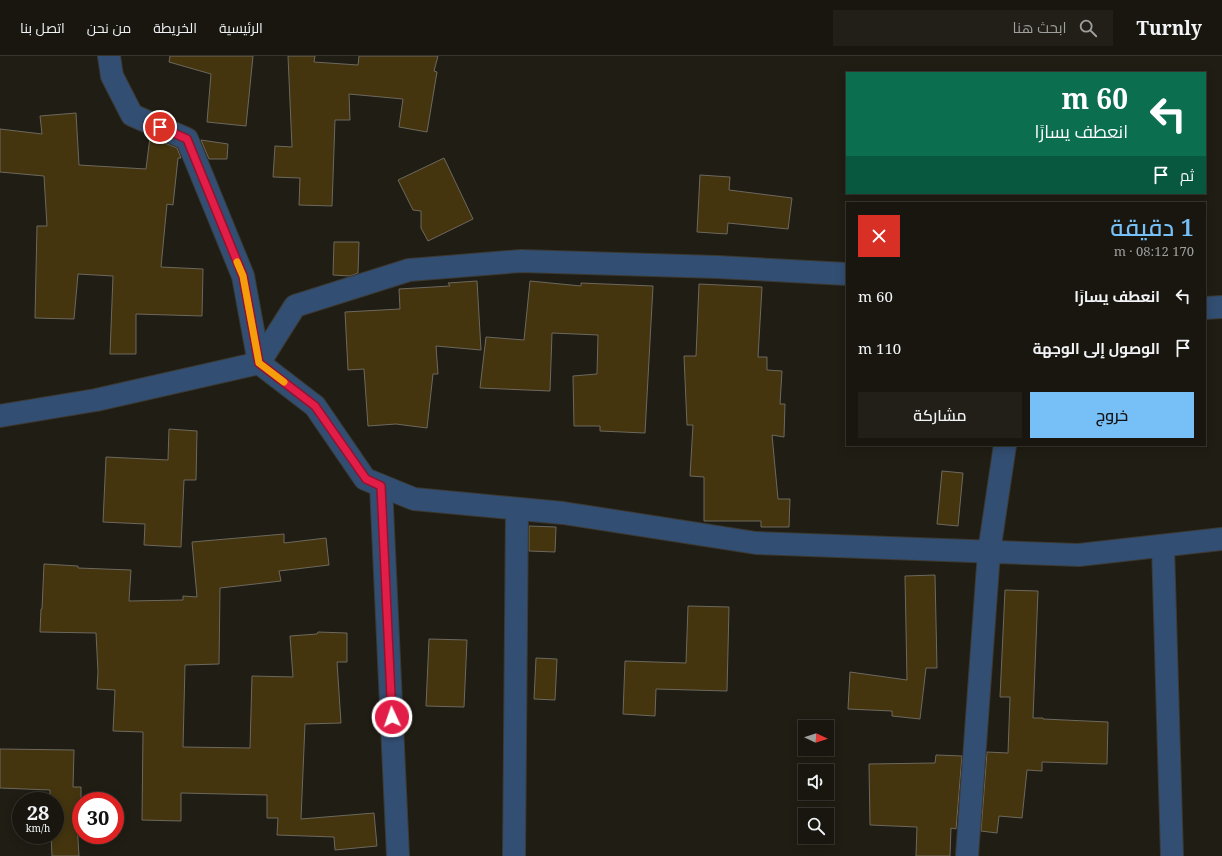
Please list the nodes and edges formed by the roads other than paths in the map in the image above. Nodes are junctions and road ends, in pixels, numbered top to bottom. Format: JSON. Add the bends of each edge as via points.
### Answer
{"nodes":[{"id":1,"x":109,"y":56,"type":"edge"},
{"id":2,"x":846,"y":274,"type":"edge"},
{"id":3,"x":1222,"y":307,"type":"edge"},
{"id":4,"x":1206,"y":308,"type":"edge"},
{"id":5,"x":259,"y":363,"type":"junction"},
{"id":6,"x":0,"y":416,"type":"edge"},
{"id":7,"x":1005,"y":446,"type":"edge"},
{"id":8,"x":381,"y":486,"type":"junction"},
{"id":9,"x":517,"y":509,"type":"junction"},
{"id":10,"x":1222,"y":539,"type":"edge"},
{"id":11,"x":1163,"y":546,"type":"junction"},
{"id":12,"x":989,"y":552,"type":"junction"},
{"id":13,"x":398,"y":856,"type":"edge"},
{"id":14,"x":514,"y":856,"type":"edge"},
{"id":15,"x":967,"y":856,"type":"edge"},
{"id":16,"x":1172,"y":856,"type":"edge"}],
"edges":[{"from":1,"to":5,"type":"street","via":[[112,76],[132,115],[187,139],[243,276]]},
{"from":2,"to":5,"type":"street","via":[[521,261],[409,270],[295,306]]},
{"from":3,"to":4,"type":"street"},
{"from":5,"to":6,"type":"street","via":[[96,400]]},
{"from":5,"to":8,"type":"street","via":[[315,406],[366,479]]},
{"from":7,"to":12,"type":"street"},
{"from":8,"to":9,"type":"street","via":[[414,499]]},
{"from":8,"to":13,"type":"street"},
{"from":9,"to":12,"type":"street","via":[[563,513],[756,543]]},
{"from":9,"to":14,"type":"street"},
{"from":10,"to":11,"type":"street"},
{"from":11,"to":12,"type":"street","via":[[1079,555]]},
{"from":11,"to":16,"type":"street"},
{"from":12,"to":15,"type":"street"}]}
